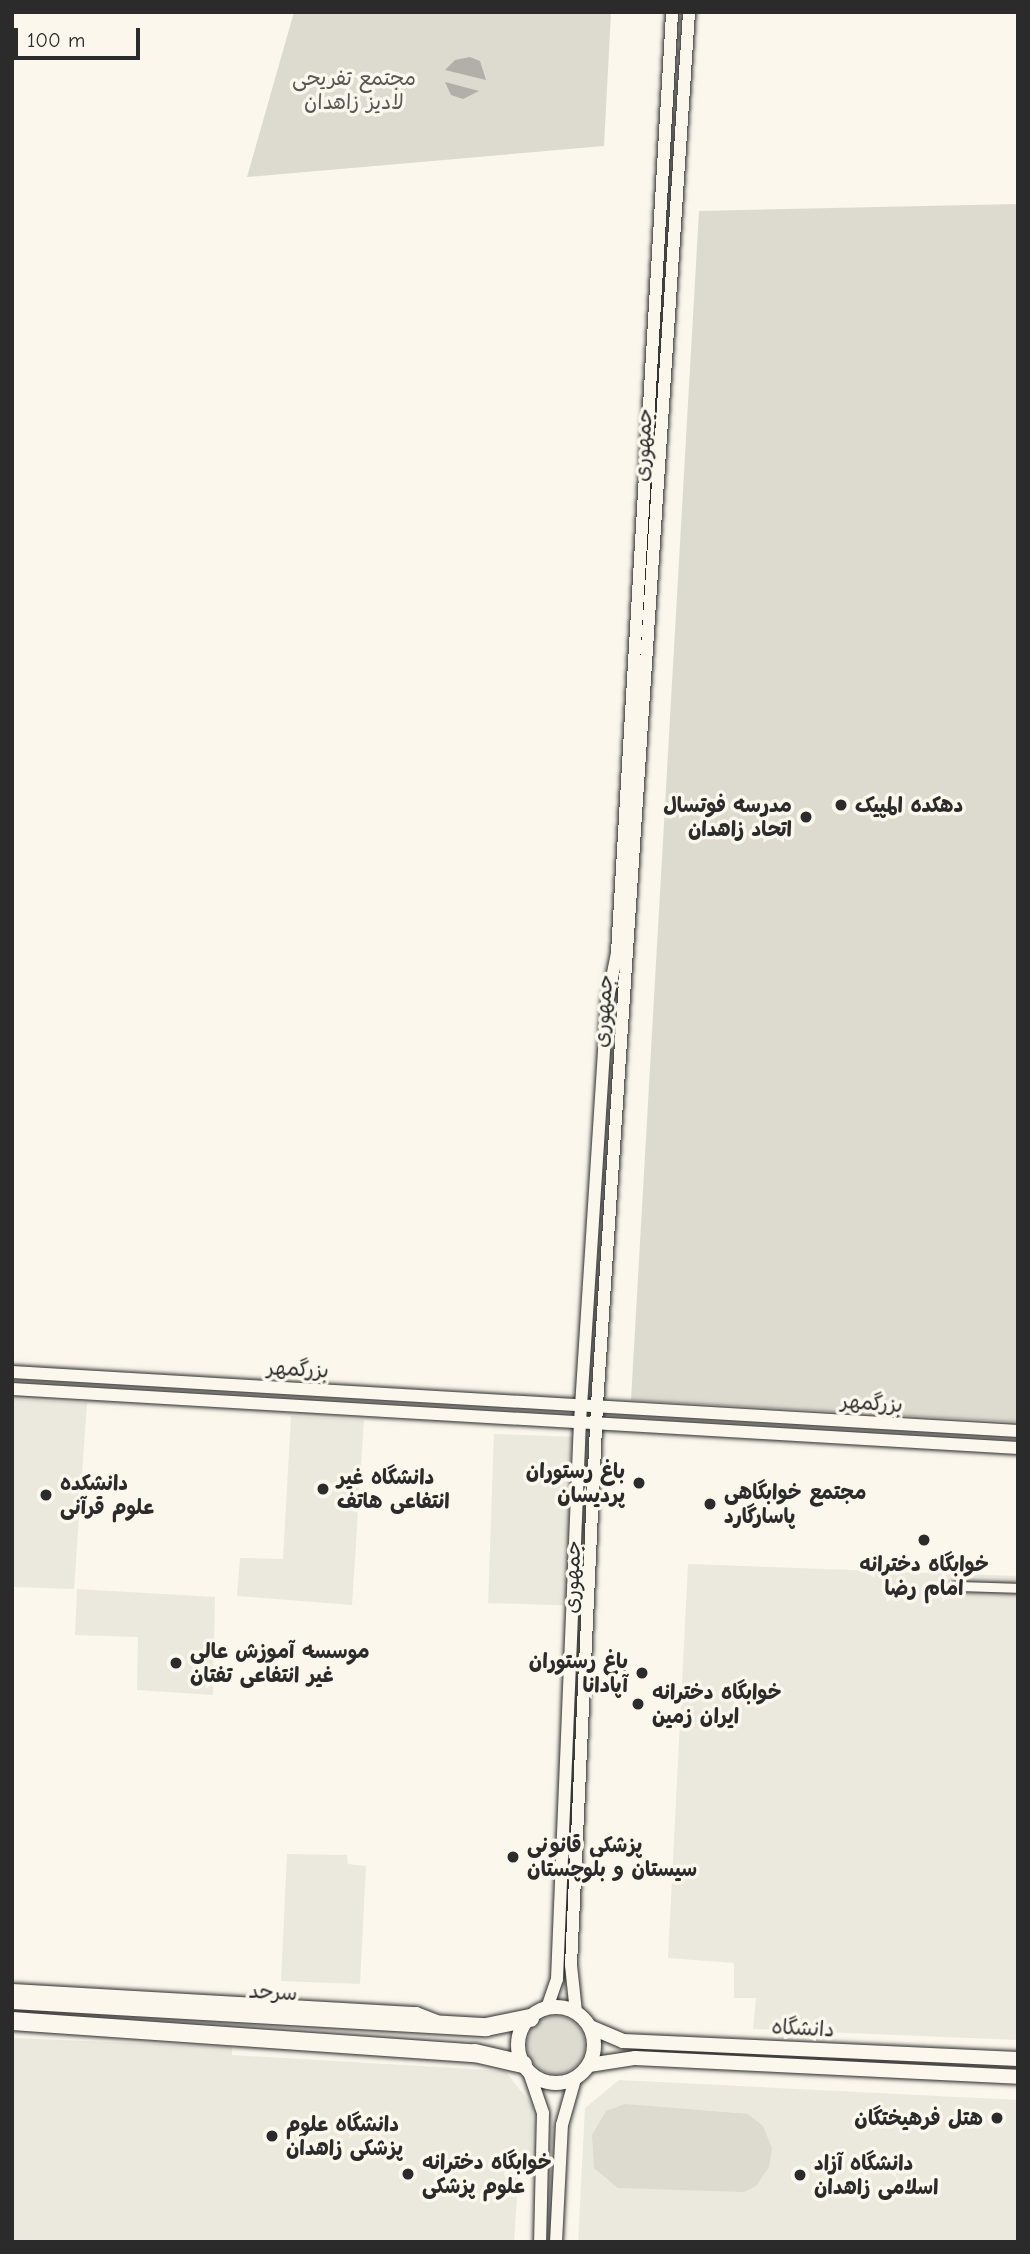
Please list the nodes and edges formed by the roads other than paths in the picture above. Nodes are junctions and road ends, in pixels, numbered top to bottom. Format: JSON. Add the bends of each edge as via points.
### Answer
{"nodes":[{"id":1,"x":672,"y":12,"type":"edge"},
{"id":2,"x":689,"y":12,"type":"edge"},
{"id":3,"x":638,"y":553,"type":"junction"},
{"id":4,"x":656,"y":554,"type":"junction"},
{"id":5,"x":607,"y":1003,"type":"junction"},
{"id":6,"x":622,"y":1004,"type":"junction"},
{"id":7,"x":12,"y":1373,"type":"edge"},
{"id":8,"x":12,"y":1389,"type":"edge"},
{"id":9,"x":391,"y":1393,"type":"junction"},
{"id":10,"x":582,"y":1404,"type":"junction"},
{"id":11,"x":597,"y":1405,"type":"junction"},
{"id":12,"x":390,"y":1412,"type":"junction"},
{"id":13,"x":580,"y":1422,"type":"junction"},
{"id":14,"x":598,"y":1424,"type":"junction"},
{"id":15,"x":900,"y":1424,"type":"junction"},
{"id":16,"x":1018,"y":1432,"type":"edge"},
{"id":17,"x":899,"y":1441,"type":"junction"},
{"id":18,"x":1018,"y":1448,"type":"edge"},
{"id":19,"x":955,"y":1586,"type":"dead end"},
{"id":20,"x":1018,"y":1588,"type":"edge"},
{"id":21,"x":573,"y":1619,"type":"junction"},
{"id":22,"x":590,"y":1622,"type":"junction"},
{"id":23,"x":12,"y":1988,"type":"edge"},
{"id":24,"x":12,"y":2000,"type":"edge"},
{"id":25,"x":547,"y":2008,"type":"junction"},
{"id":26,"x":576,"y":2012,"type":"junction"},
{"id":27,"x":530,"y":2018,"type":"junction"},
{"id":28,"x":12,"y":2021,"type":"edge"},
{"id":29,"x":452,"y":2024,"type":"junction"},
{"id":30,"x":590,"y":2027,"type":"junction"},
{"id":31,"x":1018,"y":2059,"type":"edge"},
{"id":32,"x":589,"y":2065,"type":"junction"},
{"id":33,"x":526,"y":2068,"type":"junction"},
{"id":34,"x":1018,"y":2077,"type":"edge"},
{"id":35,"x":575,"y":2079,"type":"junction"},
{"id":36,"x":540,"y":2242,"type":"edge"},
{"id":37,"x":556,"y":2242,"type":"edge"}],
"edges":[{"from":1,"to":3,"type":"main road","name":"جمهوری"},
{"from":2,"to":4,"type":"main road","name":"جمهوری"},
{"from":3,"to":4,"type":"main road"},
{"from":3,"to":5,"type":"main road","name":"جمهوری","via":[[617,953]]},
{"from":4,"to":6,"type":"main road","name":"جمهوری"},
{"from":5,"to":6,"type":"main road"},
{"from":5,"to":10,"type":"main road","name":"جمهوری"},
{"from":6,"to":11,"type":"main road","name":"جمهوری"},
{"from":7,"to":9,"type":"main road","name":"بزرگمهر"},
{"from":8,"to":12,"type":"main road","name":"بزرگمهر"},
{"from":9,"to":10,"type":"main road","name":"بزرگمهر"},
{"from":9,"to":12,"type":"main road"},
{"from":10,"to":11,"type":"main road","name":"بزرگمهر"},
{"from":10,"to":13,"type":"main road","name":"جمهوری"},
{"from":11,"to":14,"type":"main road","name":"جمهوری"},
{"from":11,"to":15,"type":"main road","name":"بزرگمهر"},
{"from":12,"to":13,"type":"main road","name":"بزرگمهر"},
{"from":13,"to":14,"type":"main road","name":"بزرگمهر"},
{"from":13,"to":21,"type":"main road","name":"جمهوری"},
{"from":14,"to":17,"type":"main road","name":"بزرگمهر"},
{"from":14,"to":22,"type":"main road","name":"جمهوری"},
{"from":15,"to":16,"type":"main road","name":"بزرگمهر"},
{"from":15,"to":17,"type":"main road"},
{"from":17,"to":18,"type":"main road","name":"بزرگمهر"},
{"from":19,"to":20,"type":"street"},
{"from":21,"to":22,"type":"main road"},
{"from":21,"to":25,"type":"main road","name":"جمهوری","via":[[557,1979]]},
{"from":22,"to":26,"type":"main road","name":"جمهوری","via":[[571,1965]]},
{"from":23,"to":29,"type":"street","via":[[416,2011]]},
{"from":24,"to":29,"type":"highway","name":"سرحد"},
{"from":25,"to":26,"type":"main road"},
{"from":25,"to":27,"type":"main road"},
{"from":26,"to":30,"type":"main road"},
{"from":27,"to":29,"type":"highway","name":"سرحد","via":[[503,2026]]},
{"from":27,"to":33,"type":"main road","via":[[518,2044]]},
{"from":28,"to":33,"type":"highway","via":[[475,2053]]},
{"from":30,"to":31,"type":"main road","name":"دانشگاه","via":[[623,2040]]},
{"from":30,"to":32,"type":"main road","via":[[594,2046]]},
{"from":32,"to":34,"type":"main road","name":"دانشگاه","via":[[635,2058]]},
{"from":32,"to":35,"type":"main road"},
{"from":33,"to":35,"type":"main road","via":[[556,2084]]},
{"from":33,"to":36,"type":"main road","via":[[543,2113]]},
{"from":35,"to":37,"type":"main road","via":[[562,2125]]}]}
